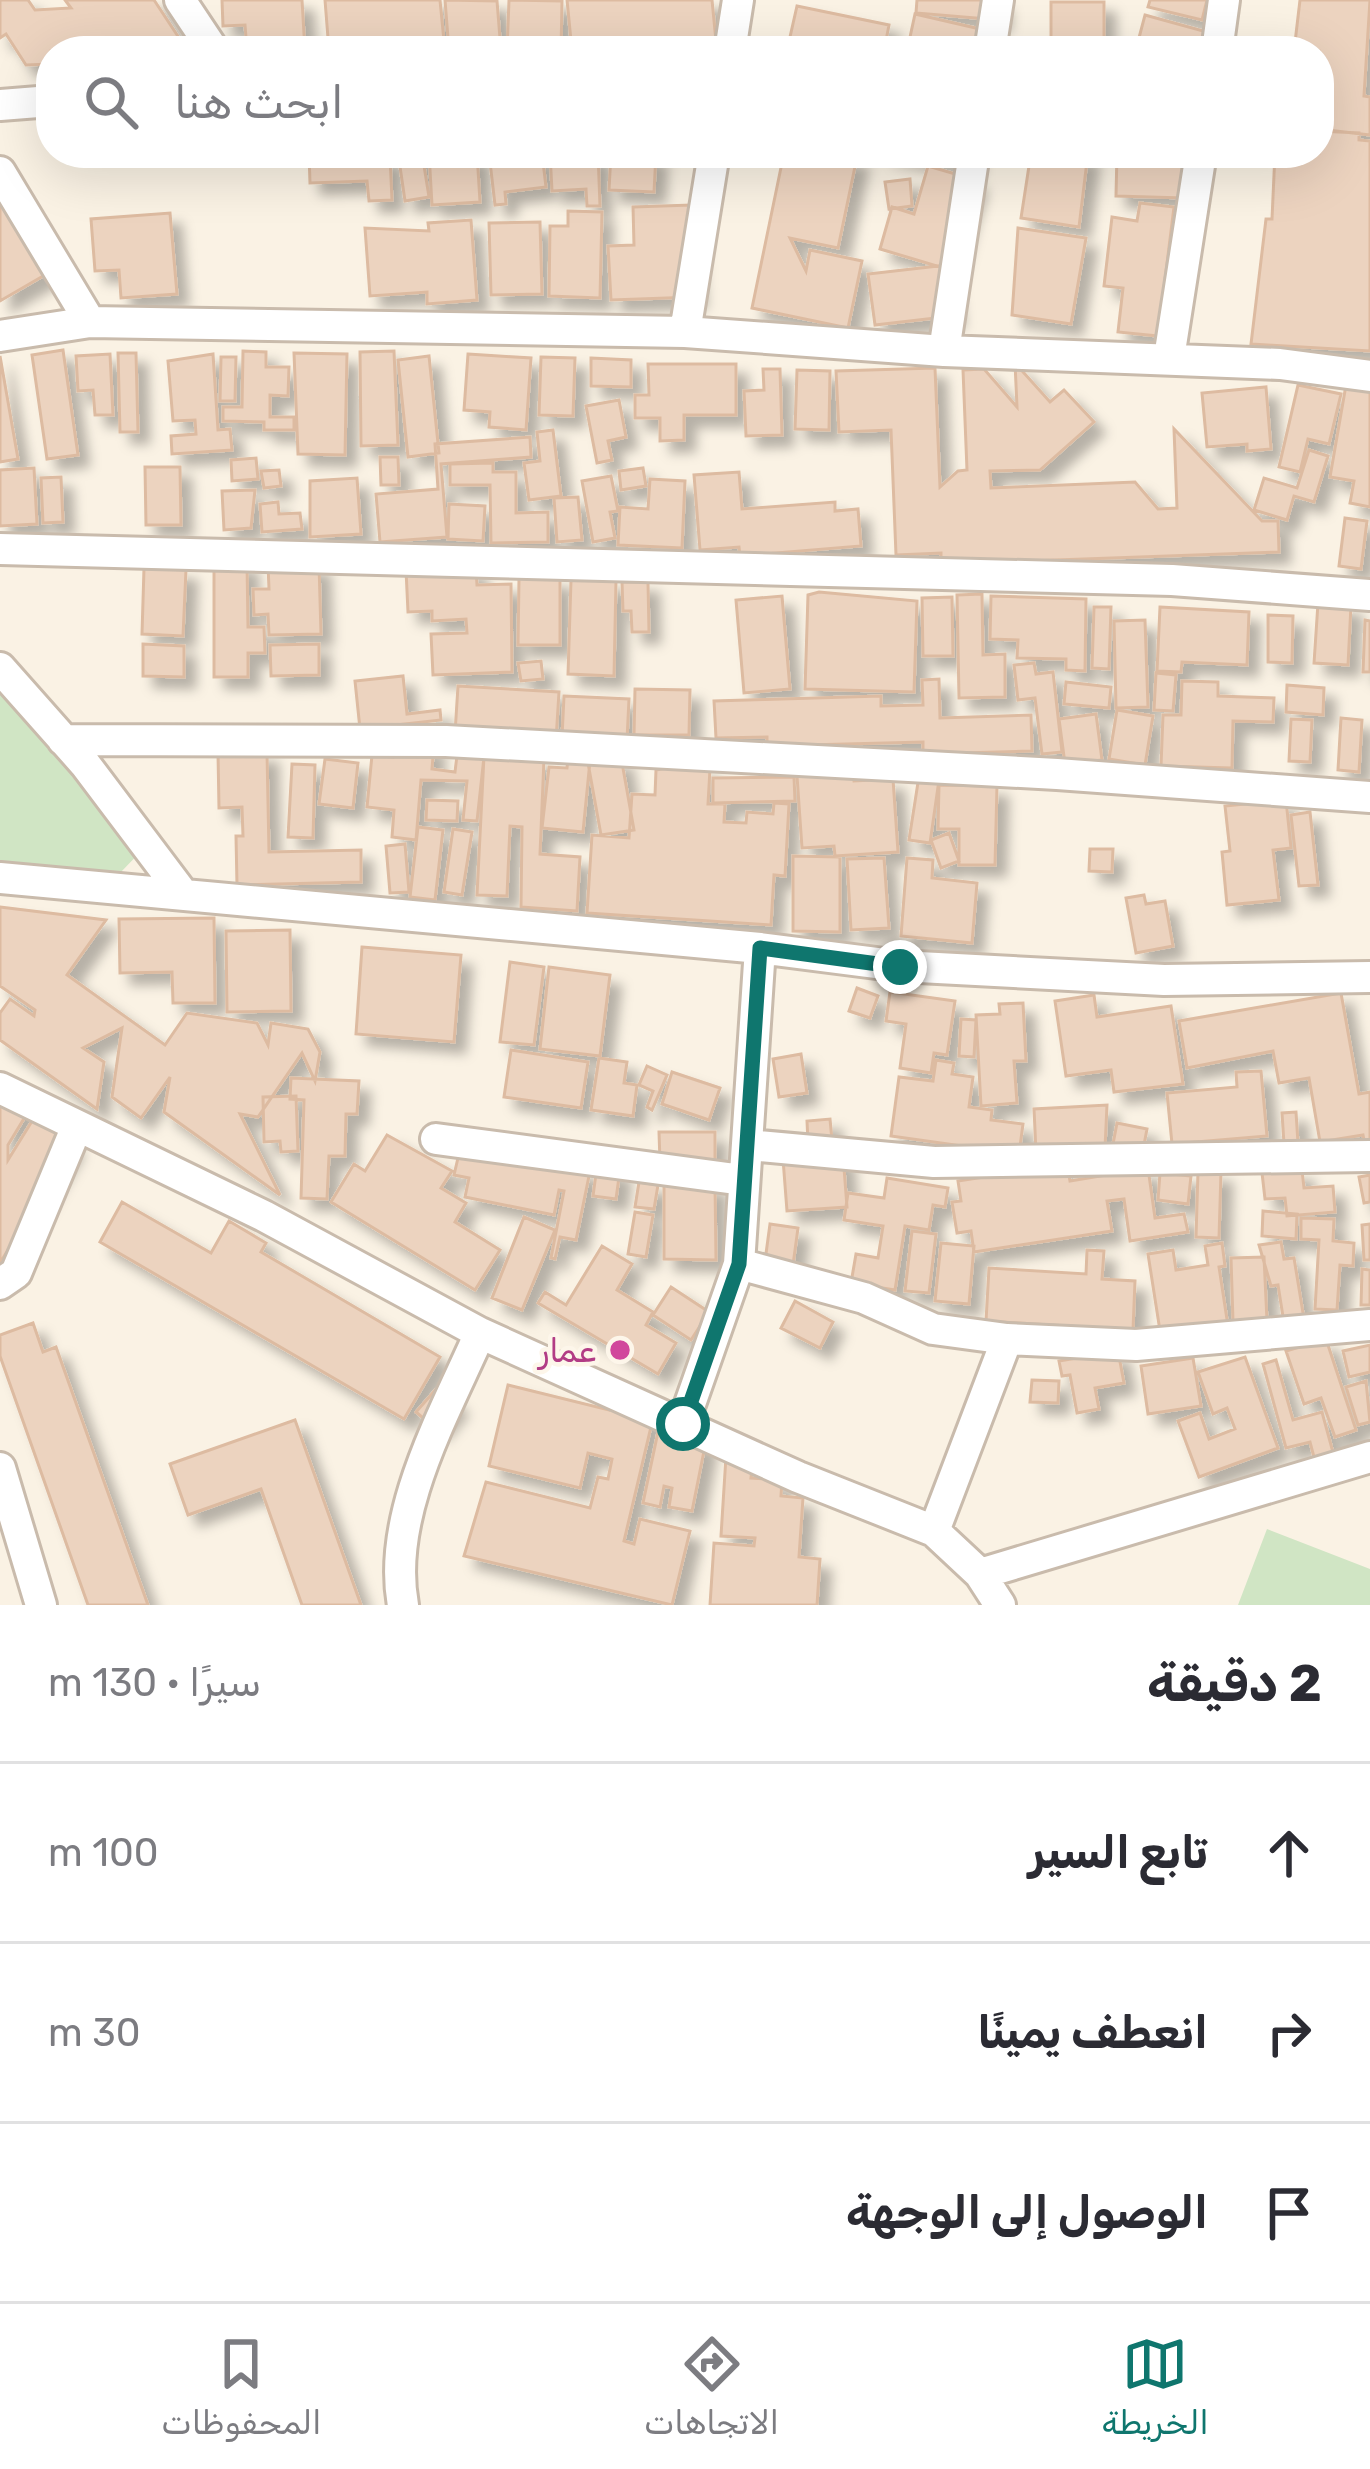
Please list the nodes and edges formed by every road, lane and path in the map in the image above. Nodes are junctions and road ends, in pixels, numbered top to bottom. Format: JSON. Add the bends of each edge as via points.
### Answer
{"nodes":[{"id":1,"x":180,"y":0,"type":"edge"},
{"id":2,"x":738,"y":0,"type":"edge"},
{"id":3,"x":998,"y":0,"type":"edge"},
{"id":4,"x":1224,"y":0,"type":"edge"},
{"id":5,"x":204,"y":36,"type":"edge"},
{"id":6,"x":732,"y":36,"type":"edge"},
{"id":7,"x":992,"y":36,"type":"edge"},
{"id":8,"x":1218,"y":36,"type":"edge"},
{"id":9,"x":36,"y":102,"type":"edge"},
{"id":10,"x":0,"y":105,"type":"edge"},
{"id":11,"x":712,"y":168,"type":"edge"},
{"id":12,"x":972,"y":168,"type":"edge"},
{"id":13,"x":1199,"y":168,"type":"edge"},
{"id":14,"x":0,"y":172,"type":"edge"},
{"id":15,"x":90,"y":322,"type":"junction"},
{"id":16,"x":685,"y":332,"type":"junction"},
{"id":17,"x":0,"y":336,"type":"edge"},
{"id":18,"x":944,"y":351,"type":"junction"},
{"id":19,"x":1169,"y":358,"type":"junction"},
{"id":20,"x":1370,"y":376,"type":"edge"},
{"id":21,"x":0,"y":549,"type":"edge"},
{"id":22,"x":1370,"y":595,"type":"edge"},
{"id":23,"x":0,"y":668,"type":"edge"},
{"id":24,"x":63,"y":740,"type":"junction"},
{"id":25,"x":1370,"y":797,"type":"edge"},
{"id":26,"x":0,"y":878,"type":"edge"},
{"id":27,"x":183,"y":894,"type":"junction"},
{"id":28,"x":760,"y":948,"type":"junction"},
{"id":29,"x":1370,"y":977,"type":"edge"},
{"id":30,"x":0,"y":1088,"type":"edge"},
{"id":31,"x":77,"y":1126,"type":"junction"},
{"id":32,"x":436,"y":1139,"type":"dead end"},
{"id":33,"x":749,"y":1145,"type":"junction"},
{"id":34,"x":1370,"y":1156,"type":"edge"},
{"id":35,"x":743,"y":1180,"type":"junction"},
{"id":36,"x":739,"y":1264,"type":"junction"},
{"id":37,"x":0,"y":1284,"type":"edge"},
{"id":38,"x":1370,"y":1325,"type":"edge"},
{"id":39,"x":480,"y":1333,"type":"junction"},
{"id":40,"x":1007,"y":1339,"type":"junction"},
{"id":41,"x":683,"y":1424,"type":"junction"},
{"id":42,"x":1370,"y":1457,"type":"edge"},
{"id":43,"x":0,"y":1468,"type":"edge"},
{"id":44,"x":934,"y":1531,"type":"junction"},
{"id":45,"x":980,"y":1574,"type":"junction"},
{"id":46,"x":41,"y":1605,"type":"edge"},
{"id":47,"x":403,"y":1605,"type":"edge"},
{"id":48,"x":1000,"y":1605,"type":"edge"}],
"edges":[{"from":1,"to":5,"type":"street"},
{"from":2,"to":6,"type":"street"},
{"from":3,"to":7,"type":"street"},
{"from":4,"to":8,"type":"street"},
{"from":9,"to":10,"type":"street"},
{"from":11,"to":16,"type":"street"},
{"from":12,"to":18,"type":"street"},
{"from":13,"to":19,"type":"street"},
{"from":14,"to":15,"type":"street"},
{"from":15,"to":16,"type":"street"},
{"from":15,"to":17,"type":"street"},
{"from":16,"to":18,"type":"street"},
{"from":18,"to":19,"type":"street"},
{"from":19,"to":20,"type":"street"},
{"from":21,"to":22,"type":"street","via":[[1172,580]]},
{"from":23,"to":24,"type":"street"},
{"from":24,"to":25,"type":"street","via":[[446,741]]},
{"from":24,"to":27,"type":"street"},
{"from":26,"to":27,"type":"street"},
{"from":27,"to":28,"type":"street"},
{"from":28,"to":29,"type":"street","via":[[1014,974]]},
{"from":28,"to":33,"type":"street"},
{"from":30,"to":31,"type":"street"},
{"from":31,"to":37,"type":"street","via":[[16,1273]]},
{"from":31,"to":39,"type":"street"},
{"from":32,"to":35,"type":"street"},
{"from":33,"to":34,"type":"street","via":[[934,1162]]},
{"from":33,"to":35,"type":"street"},
{"from":35,"to":36,"type":"street"},
{"from":36,"to":40,"type":"street","via":[[864,1298],[934,1329]]},
{"from":36,"to":41,"type":"street"},
{"from":38,"to":40,"type":"street","via":[[1136,1345]]},
{"from":39,"to":41,"type":"street"},
{"from":39,"to":47,"type":"street","via":[[417,1486],[403,1541]]},
{"from":40,"to":44,"type":"street"},
{"from":41,"to":44,"type":"street"},
{"from":42,"to":45,"type":"street"},
{"from":43,"to":46,"type":"street"},
{"from":44,"to":45,"type":"street"},
{"from":45,"to":48,"type":"street"}]}
